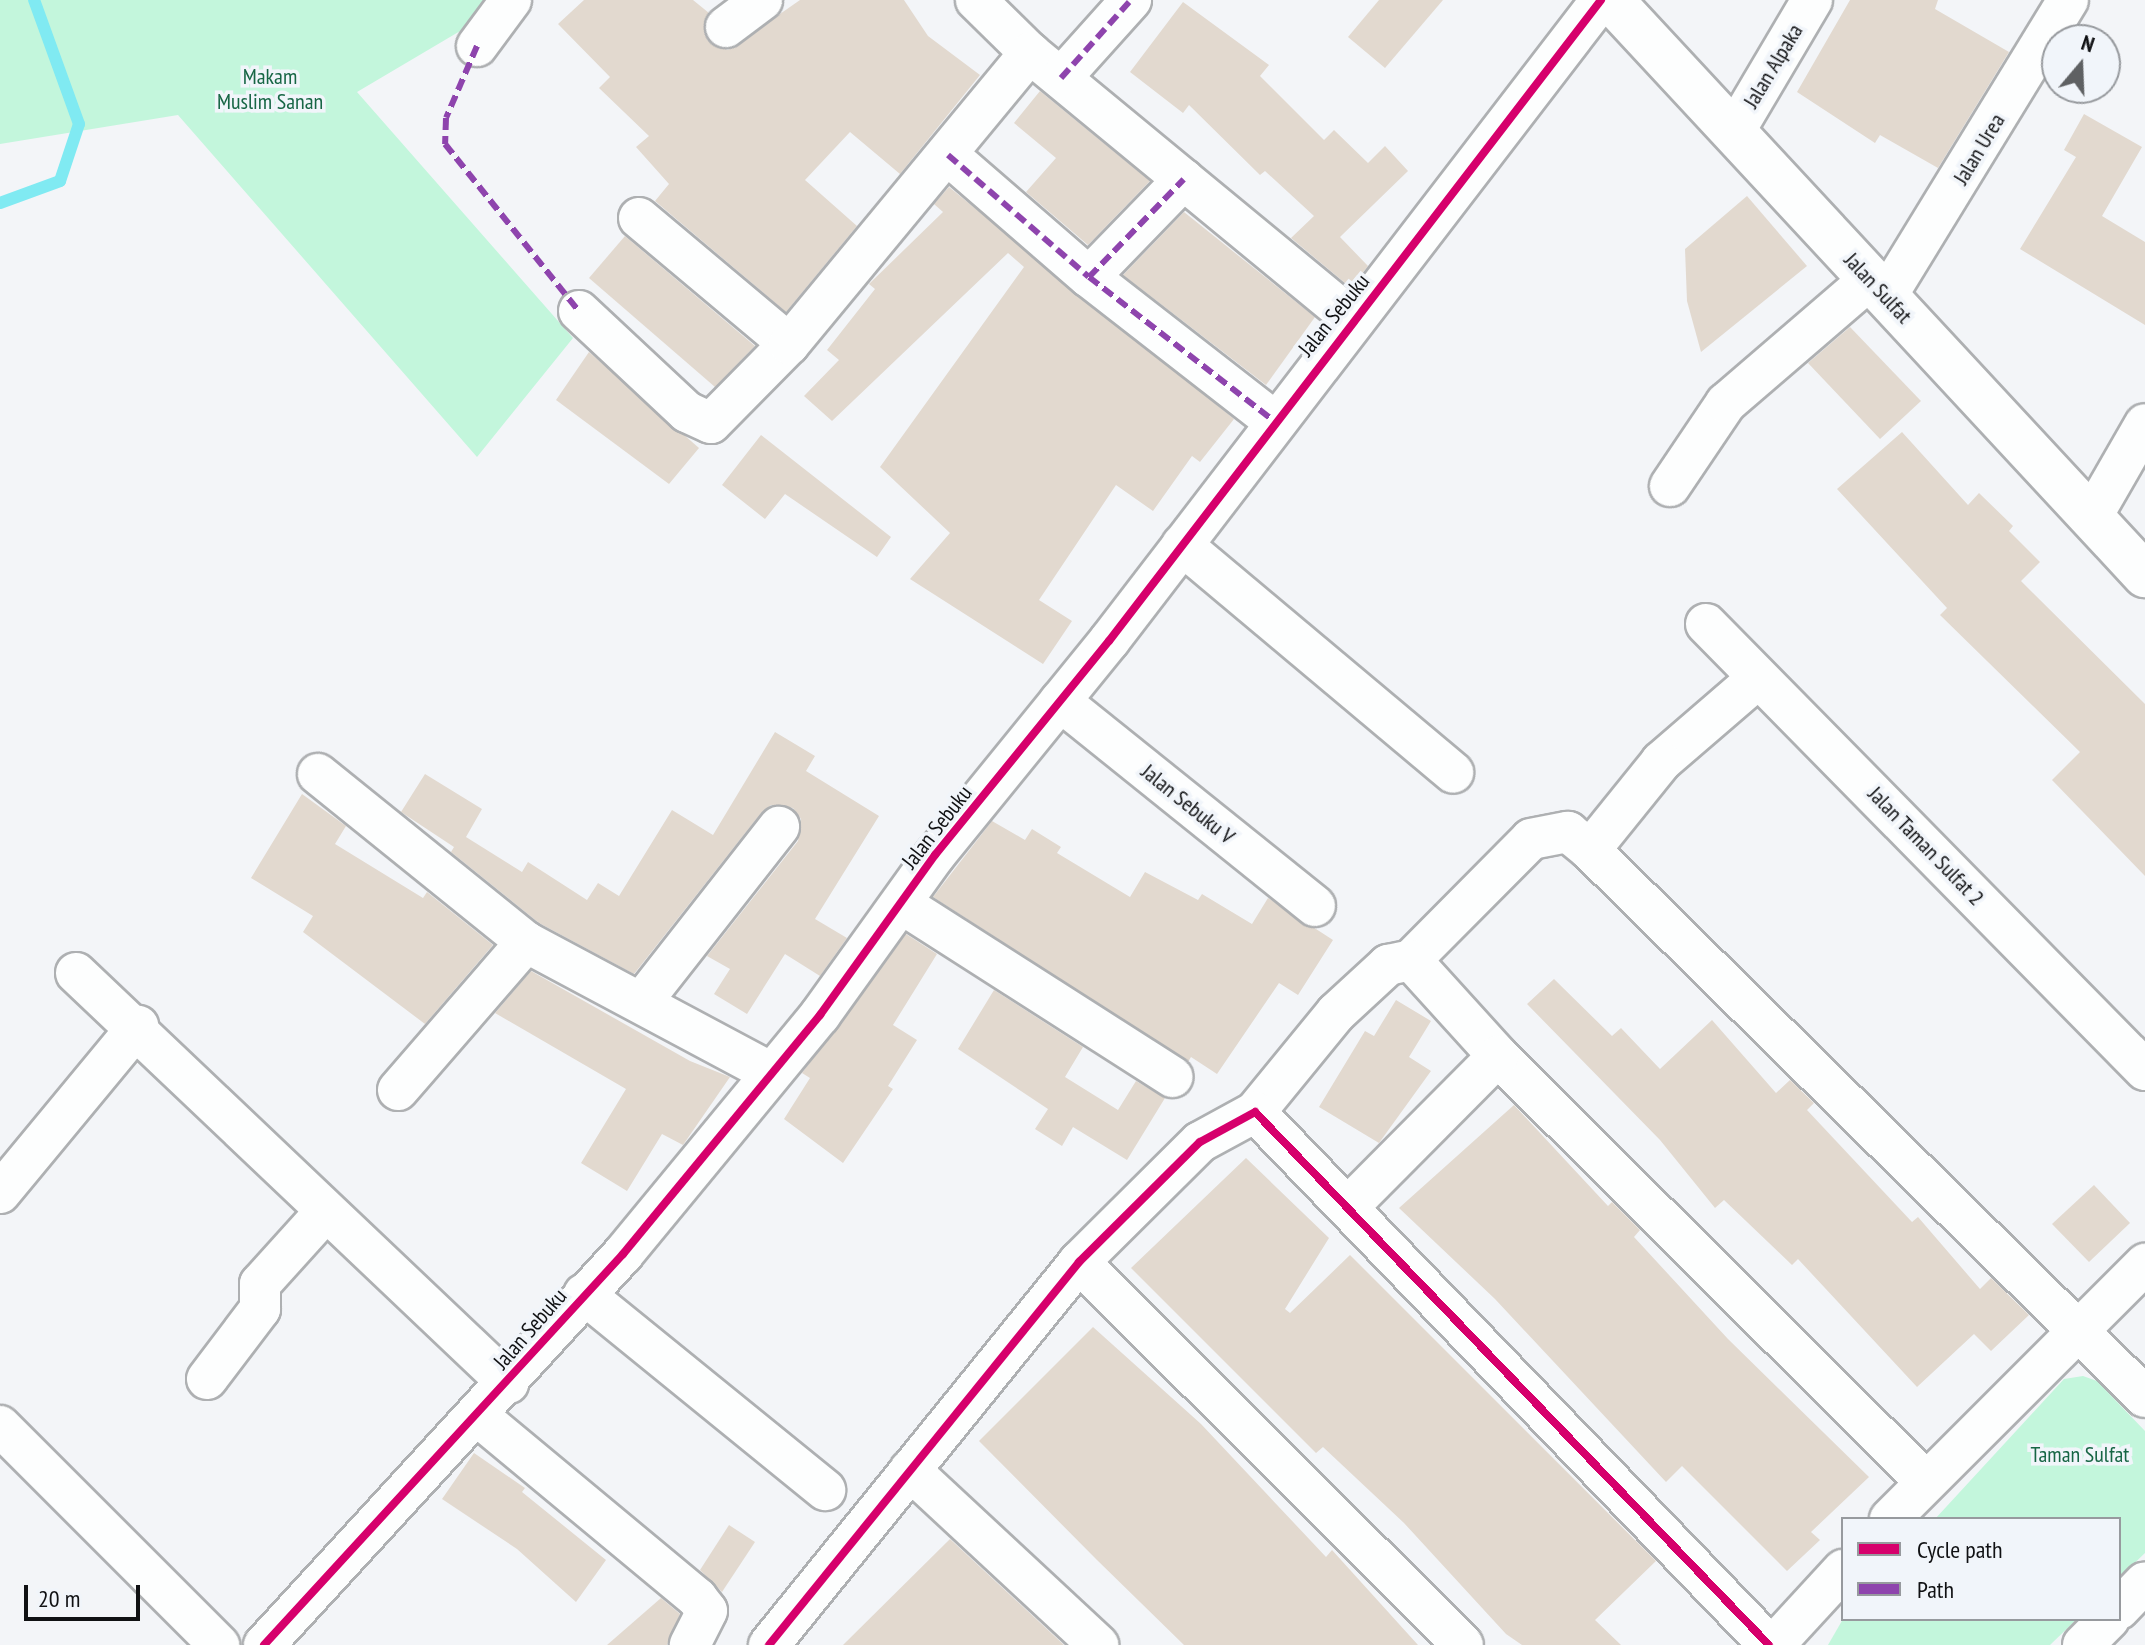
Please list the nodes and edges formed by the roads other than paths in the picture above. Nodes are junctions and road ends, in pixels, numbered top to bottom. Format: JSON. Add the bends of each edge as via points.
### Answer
{"nodes":[{"id":1,"x":511,"y":0,"type":"edge"},
{"id":2,"x":762,"y":0,"type":"edge"},
{"id":3,"x":976,"y":0,"type":"edge"},
{"id":4,"x":1131,"y":0,"type":"edge"},
{"id":5,"x":1601,"y":0,"type":"edge"},
{"id":6,"x":1611,"y":0,"type":"edge"},
{"id":7,"x":1812,"y":0,"type":"edge"},
{"id":8,"x":2068,"y":0,"type":"edge"},
{"id":9,"x":726,"y":27,"type":"dead end"},
{"id":10,"x":477,"y":46,"type":"dead end"},
{"id":11,"x":1030,"y":53,"type":"junction"},
{"id":12,"x":1061,"y":78,"type":"junction"},
{"id":13,"x":1734,"y":132,"type":"junction"},
{"id":14,"x":948,"y":155,"type":"junction"},
{"id":15,"x":1184,"y":179,"type":"junction"},
{"id":16,"x":639,"y":218,"type":"dead end"},
{"id":17,"x":1089,"y":277,"type":"junction"},
{"id":18,"x":1878,"y":288,"type":"junction"},
{"id":19,"x":579,"y":311,"type":"dead end"},
{"id":20,"x":1353,"y":319,"type":"junction"},
{"id":21,"x":789,"y":344,"type":"junction"},
{"id":22,"x":1273,"y":420,"type":"junction"},
{"id":23,"x":2145,"y":424,"type":"edge"},
{"id":24,"x":1670,"y":486,"type":"dead end"},
{"id":25,"x":2091,"y":518,"type":"junction"},
{"id":26,"x":1182,"y":545,"type":"junction"},
{"id":27,"x":2145,"y":575,"type":"edge"},
{"id":28,"x":1706,"y":624,"type":"dead end"},
{"id":29,"x":1757,"y":679,"type":"junction"},
{"id":30,"x":1060,"y":701,"type":"junction"},
{"id":31,"x":1453,"y":772,"type":"dead end"},
{"id":32,"x":318,"y":774,"type":"dead end"},
{"id":33,"x":779,"y":827,"type":"dead end"},
{"id":34,"x":1590,"y":850,"type":"junction"},
{"id":35,"x":902,"y":904,"type":"junction"},
{"id":36,"x":1315,"y":906,"type":"dead end"},
{"id":37,"x":526,"y":942,"type":"junction"},
{"id":38,"x":1411,"y":960,"type":"junction"},
{"id":39,"x":76,"y":973,"type":"dead end"},
{"id":40,"x":644,"y":999,"type":"junction"},
{"id":41,"x":138,"y":1026,"type":"junction"},
{"id":42,"x":1498,"y":1056,"type":"junction"},
{"id":43,"x":2145,"y":1070,"type":"edge"},
{"id":44,"x":769,"y":1072,"type":"junction"},
{"id":45,"x":1172,"y":1077,"type":"dead end"},
{"id":46,"x":398,"y":1090,"type":"dead end"},
{"id":47,"x":1255,"y":1112,"type":"junction"},
{"id":48,"x":0,"y":1193,"type":"edge"},
{"id":49,"x":1349,"y":1206,"type":"junction"},
{"id":50,"x":325,"y":1212,"type":"junction"},
{"id":51,"x":1079,"y":1262,"type":"junction"},
{"id":52,"x":2145,"y":1264,"type":"edge"},
{"id":53,"x":584,"y":1294,"type":"junction"},
{"id":54,"x":2078,"y":1328,"type":"junction"},
{"id":55,"x":207,"y":1379,"type":"dead end"},
{"id":56,"x":508,"y":1383,"type":"junction"},
{"id":57,"x":2145,"y":1397,"type":"edge"},
{"id":58,"x":478,"y":1416,"type":"junction"},
{"id":59,"x":0,"y":1426,"type":"edge"},
{"id":60,"x":910,"y":1470,"type":"junction"},
{"id":61,"x":1925,"y":1481,"type":"junction"},
{"id":62,"x":825,"y":1490,"type":"dead end"},
{"id":63,"x":1892,"y":1517,"type":"edge"},
{"id":64,"x":1841,"y":1572,"type":"edge"},
{"id":65,"x":2145,"y":1582,"type":"edge"},
{"id":66,"x":2121,"y":1607,"type":"edge"},
{"id":67,"x":219,"y":1645,"type":"edge"},
{"id":68,"x":264,"y":1645,"type":"edge"},
{"id":69,"x":690,"y":1645,"type":"edge"},
{"id":70,"x":769,"y":1645,"type":"edge"},
{"id":71,"x":1098,"y":1645,"type":"edge"},
{"id":72,"x":1463,"y":1645,"type":"edge"},
{"id":73,"x":1771,"y":1645,"type":"edge"}],
"edges":[{"from":1,"to":10,"type":"street"},
{"from":2,"to":9,"type":"street"},
{"from":3,"to":11,"type":"street"},
{"from":4,"to":12,"type":"street"},
{"from":5,"to":20,"type":"street","name":"Jalan Sebuku","via":[[1425,235]]},
{"from":6,"to":13,"type":"main road","name":"Jalan Sulfat"},
{"from":7,"to":13,"type":"street","name":"Jalan Alpaka"},
{"from":8,"to":18,"type":"street","name":"Jalan Urea"},
{"from":11,"to":12,"type":"street"},
{"from":11,"to":14,"type":"street"},
{"from":12,"to":15,"type":"street"},
{"from":13,"to":18,"type":"main road","name":"Jalan Sulfat"},
{"from":14,"to":17,"type":"street"},
{"from":14,"to":21,"type":"street"},
{"from":15,"to":17,"type":"street"},
{"from":15,"to":20,"type":"street"},
{"from":16,"to":21,"type":"street"},
{"from":17,"to":22,"type":"street"},
{"from":18,"to":24,"type":"street","name":"Jalan Urea","via":[[1726,403]]},
{"from":18,"to":25,"type":"main road","name":"Jalan Sulfat"},
{"from":19,"to":21,"type":"street","via":[[687,412],[711,423]]},
{"from":20,"to":22,"type":"street","name":"Jalan Sebuku"},
{"from":22,"to":26,"type":"street","name":"Jalan Sebuku"},
{"from":23,"to":25,"type":"street"},
{"from":25,"to":27,"type":"main road","name":"Jalan Sulfat"},
{"from":26,"to":30,"type":"street","name":"Jalan Sebuku"},
{"from":26,"to":31,"type":"street"},
{"from":28,"to":29,"type":"street","name":"Jalan Taman Sulfat 2"},
{"from":29,"to":34,"type":"street","via":[[1661,762]]},
{"from":29,"to":43,"type":"street","name":"Jalan Taman Sulfat 2"},
{"from":30,"to":35,"type":"street","name":"Jalan Sebuku"},
{"from":30,"to":36,"type":"street","name":"Jalan Sebuku V"},
{"from":32,"to":37,"type":"street"},
{"from":33,"to":40,"type":"street"},
{"from":34,"to":38,"type":"street","via":[[1568,832],[1531,839]]},
{"from":34,"to":54,"type":"street"},
{"from":35,"to":44,"type":"street","name":"Jalan Sebuku"},
{"from":35,"to":45,"type":"street"},
{"from":37,"to":40,"type":"street"},
{"from":37,"to":46,"type":"street"},
{"from":38,"to":42,"type":"street"},
{"from":38,"to":47,"type":"street","via":[[1388,965],[1336,1013]]},
{"from":39,"to":41,"type":"street"},
{"from":40,"to":44,"type":"street"},
{"from":41,"to":48,"type":"street"},
{"from":41,"to":50,"type":"street"},
{"from":42,"to":49,"type":"street"},
{"from":42,"to":61,"type":"street"},
{"from":44,"to":53,"type":"street","name":"Jalan Sebuku"},
{"from":47,"to":49,"type":"street"},
{"from":47,"to":51,"type":"street","via":[[1200,1142]]},
{"from":49,"to":73,"type":"street"},
{"from":50,"to":55,"type":"street","via":[[260,1284],[260,1309]]},
{"from":50,"to":56,"type":"street"},
{"from":51,"to":60,"type":"street"},
{"from":51,"to":72,"type":"street"},
{"from":52,"to":54,"type":"street"},
{"from":53,"to":56,"type":"street","name":"Jalan Sebuku"},
{"from":53,"to":62,"type":"street"},
{"from":54,"to":57,"type":"street"},
{"from":54,"to":61,"type":"street"},
{"from":56,"to":58,"type":"street","name":"Jalan Sebuku"},
{"from":58,"to":68,"type":"street","name":"Jalan Sebuku"},
{"from":58,"to":69,"type":"street","via":[[697,1598],[707,1611]]},
{"from":59,"to":67,"type":"street"},
{"from":60,"to":70,"type":"street"},
{"from":60,"to":71,"type":"street"},
{"from":61,"to":63,"type":"street"},
{"from":64,"to":73,"type":"street"},
{"from":65,"to":66,"type":"street"}]}
